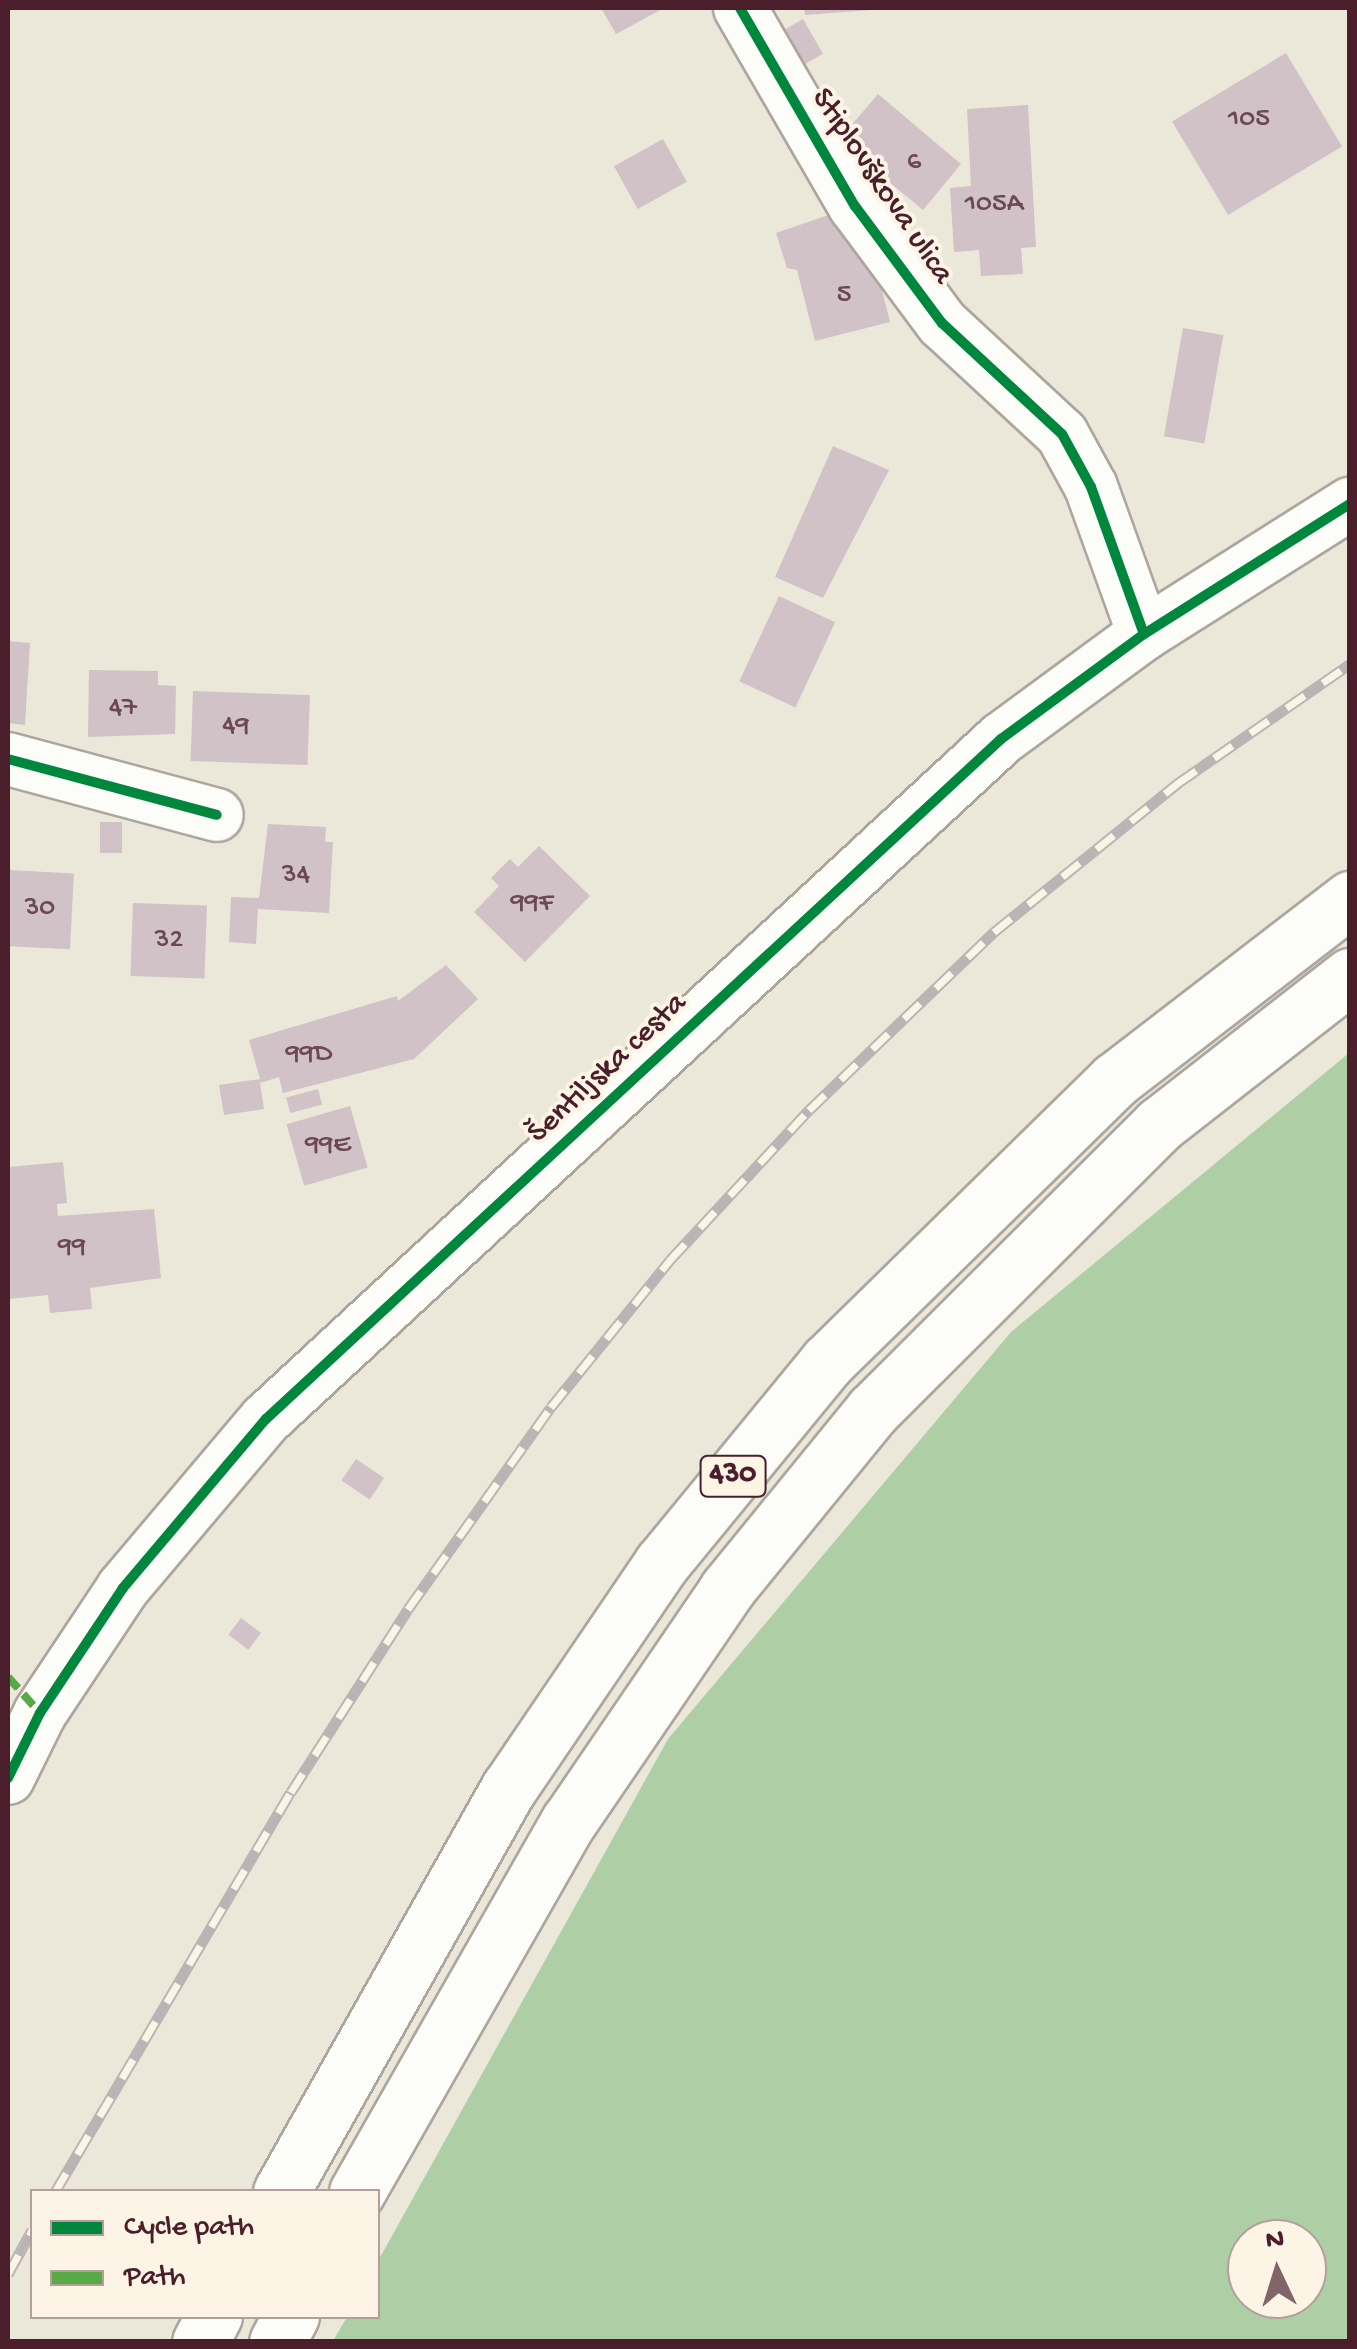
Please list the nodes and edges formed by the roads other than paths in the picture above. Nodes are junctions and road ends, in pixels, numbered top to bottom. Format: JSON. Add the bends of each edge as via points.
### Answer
{"nodes":[{"id":1,"x":740,"y":8,"type":"edge"},
{"id":2,"x":1350,"y":504,"type":"edge"},
{"id":3,"x":1144,"y":634,"type":"junction"},
{"id":4,"x":8,"y":759,"type":"edge"},
{"id":5,"x":217,"y":816,"type":"dead end"},
{"id":6,"x":1350,"y":898,"type":"edge"},
{"id":7,"x":1350,"y":976,"type":"edge"},
{"id":8,"x":8,"y":1778,"type":"edge"},
{"id":9,"x":283,"y":2189,"type":"edge"},
{"id":10,"x":359,"y":2189,"type":"edge"},
{"id":11,"x":212,"y":2319,"type":"edge"},
{"id":12,"x":290,"y":2319,"type":"edge"},
{"id":13,"x":200,"y":2342,"type":"edge"},
{"id":14,"x":278,"y":2342,"type":"edge"}],
"edges":[{"from":1,"to":3,"type":"street","name":"Stiplovškova ulica","via":[[855,206],[942,323],[1062,434],[1091,487]]},
{"from":2,"to":3,"type":"street","name":"Šentiljska cesta"},
{"from":3,"to":8,"type":"street","name":"Šentiljska cesta","via":[[1001,738],[266,1419],[122,1588],[40,1713]]},
{"from":4,"to":5,"type":"street"},
{"from":6,"to":9,"type":"highway","number":"430","via":[[1115,1080],[828,1362],[697,1520],[508,1788]]},
{"from":7,"to":10,"type":"highway","number":"430","via":[[1158,1125],[861,1425],[728,1589],[568,1822]]},
{"from":11,"to":13,"type":"highway"},
{"from":12,"to":14,"type":"highway"}]}
